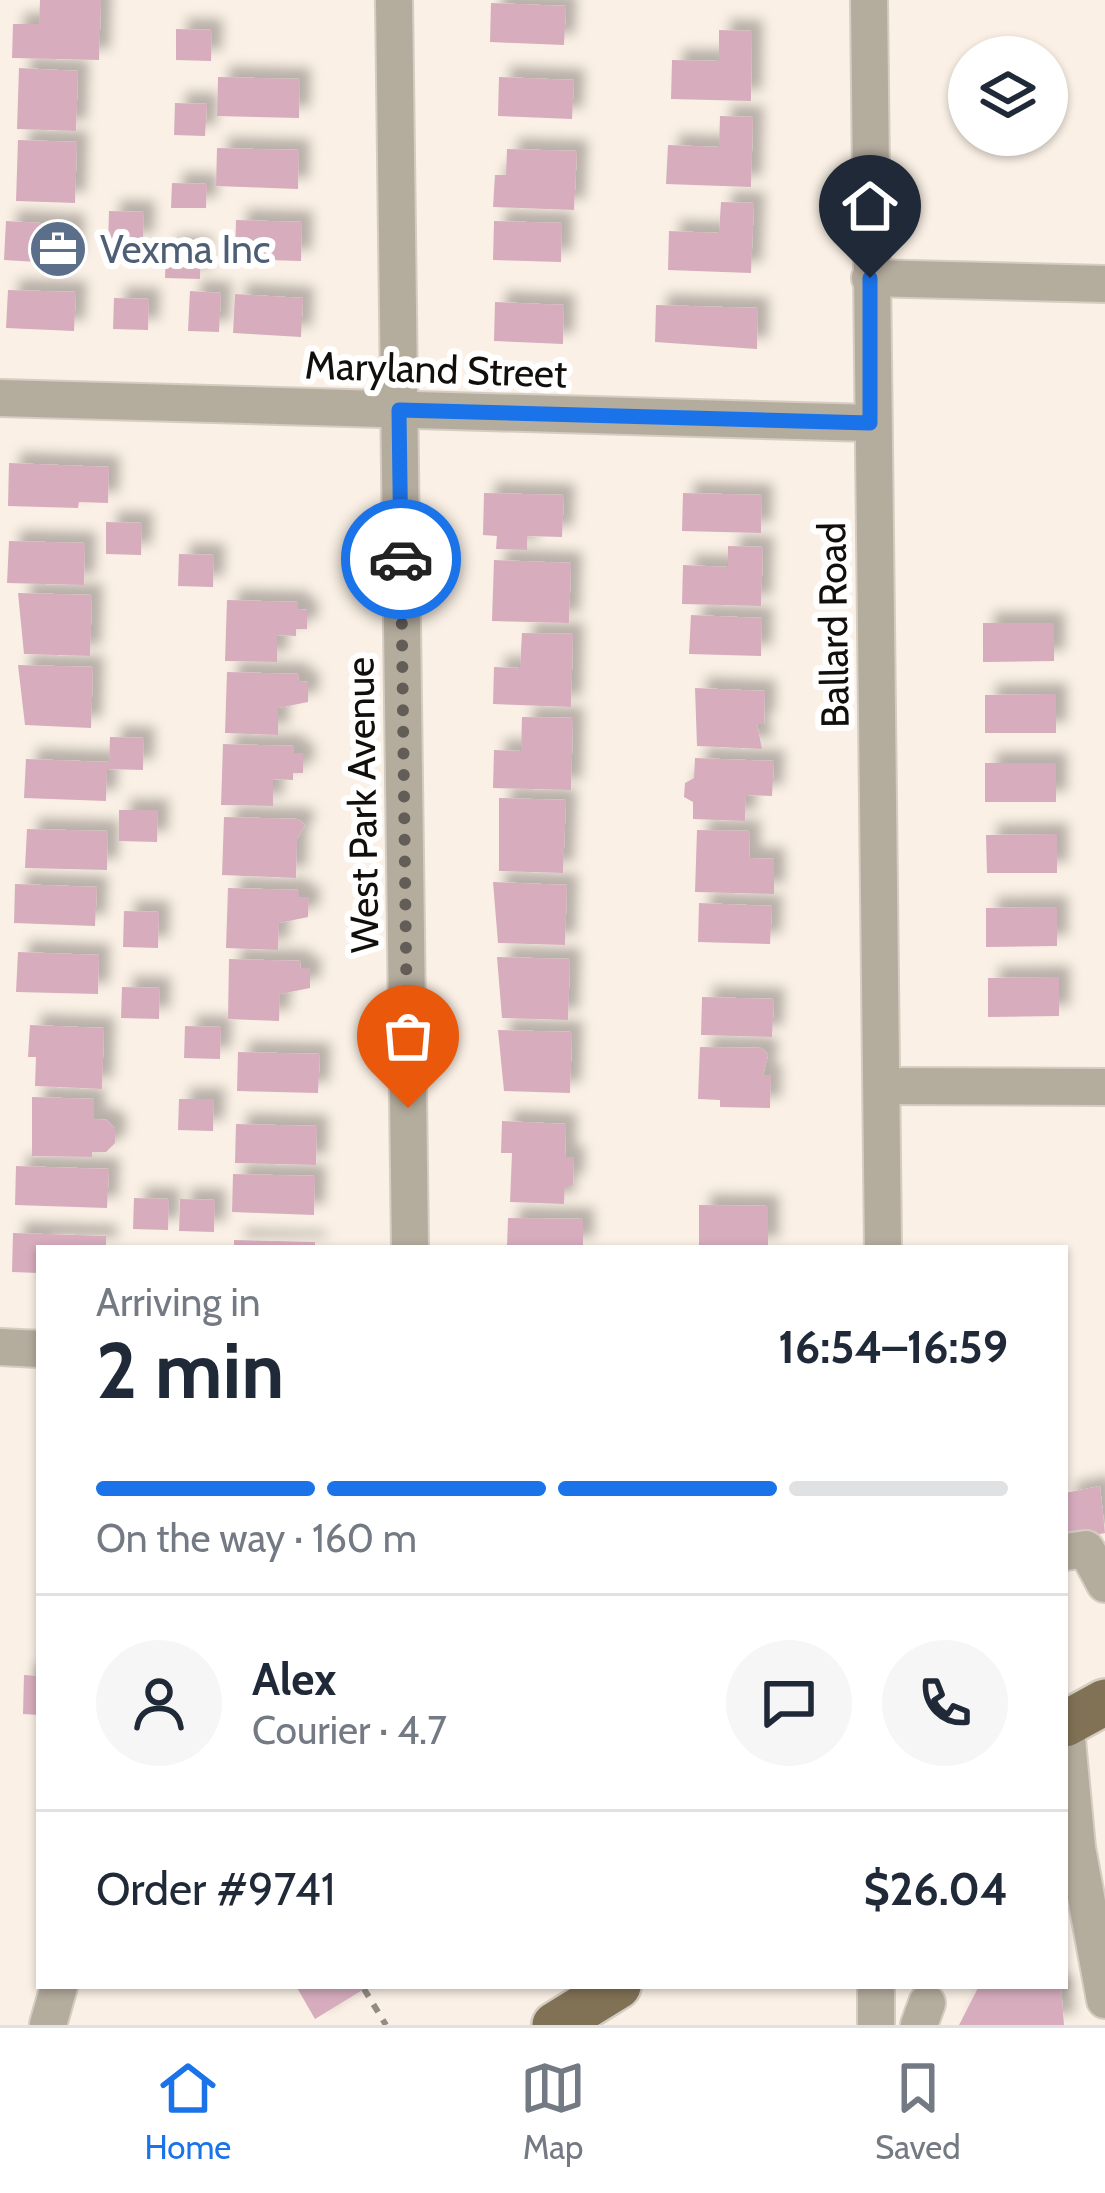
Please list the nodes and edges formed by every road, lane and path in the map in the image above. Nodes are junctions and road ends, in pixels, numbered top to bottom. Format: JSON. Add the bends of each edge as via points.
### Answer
{"nodes":[{"id":1,"x":394,"y":0,"type":"edge"},
{"id":2,"x":869,"y":0,"type":"edge"},
{"id":3,"x":870,"y":278,"type":"junction"},
{"id":4,"x":1105,"y":284,"type":"edge"},
{"id":5,"x":0,"y":398,"type":"edge"},
{"id":6,"x":399,"y":410,"type":"junction"},
{"id":7,"x":870,"y":423,"type":"junction"},
{"id":8,"x":884,"y":1086,"type":"junction"},
{"id":9,"x":1105,"y":1087,"type":"edge"},
{"id":10,"x":410,"y":1245,"type":"edge"},
{"id":11,"x":883,"y":1245,"type":"edge"},
{"id":12,"x":0,"y":1348,"type":"edge"},
{"id":13,"x":36,"y":1349,"type":"edge"},
{"id":14,"x":1068,"y":1552,"type":"edge"},
{"id":15,"x":1105,"y":1584,"type":"edge"},
{"id":16,"x":1082,"y":1714,"type":"edge"},
{"id":17,"x":58,"y":1989,"type":"edge"},
{"id":18,"x":364,"y":1989,"type":"dead end"},
{"id":19,"x":613,"y":1989,"type":"edge"},
{"id":20,"x":876,"y":1989,"type":"edge"},
{"id":21,"x":1105,"y":2000,"type":"edge"},
{"id":22,"x":48,"y":2025,"type":"edge"},
{"id":23,"x":386,"y":2025,"type":"edge"},
{"id":24,"x":555,"y":2025,"type":"edge"},
{"id":25,"x":877,"y":2025,"type":"edge"}],
"edges":[{"from":1,"to":6,"type":"street","name":"West Park Avenue"},
{"from":2,"to":3,"type":"street","name":"Ballard Road"},
{"from":3,"to":4,"type":"street"},
{"from":3,"to":7,"type":"street","name":"Ballard Road"},
{"from":5,"to":6,"type":"street","name":"Maryland Street"},
{"from":6,"to":7,"type":"street","name":"Maryland Street"},
{"from":6,"to":10,"type":"street","name":"West Park Avenue"},
{"from":7,"to":8,"type":"street","name":"Ballard Road"},
{"from":8,"to":9,"type":"street"},
{"from":8,"to":11,"type":"street","name":"Ballard Road"},
{"from":12,"to":13,"type":"street"},
{"from":14,"to":15,"type":"street","via":[[1086,1549]]},
{"from":16,"to":21,"type":"street","via":[[1077,1848]]},
{"from":17,"to":22,"type":"street"},
{"from":18,"to":23,"type":"path"},
{"from":19,"to":24,"type":"main road"},
{"from":20,"to":25,"type":"street"}]}
